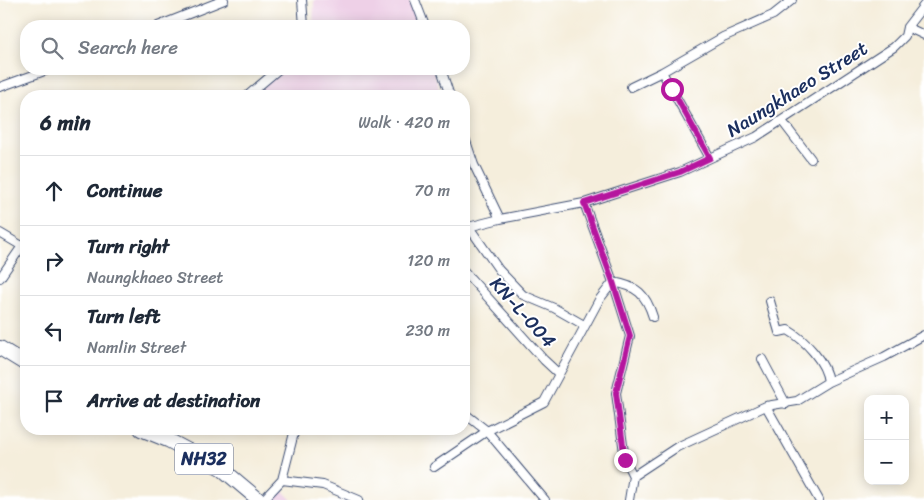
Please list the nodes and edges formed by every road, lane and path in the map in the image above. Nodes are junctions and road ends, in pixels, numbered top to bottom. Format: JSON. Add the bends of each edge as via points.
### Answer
{"nodes":[{"id":1,"x":224,"y":0,"type":"edge"},
{"id":2,"x":302,"y":0,"type":"edge"},
{"id":3,"x":415,"y":0,"type":"edge"},
{"id":4,"x":792,"y":0,"type":"edge"},
{"id":5,"x":924,"y":5,"type":"edge"},
{"id":6,"x":173,"y":20,"type":"edge"},
{"id":7,"x":304,"y":20,"type":"edge"},
{"id":8,"x":423,"y":20,"type":"edge"},
{"id":9,"x":907,"y":27,"type":"junction"},
{"id":10,"x":924,"y":35,"type":"edge"},
{"id":11,"x":662,"y":72,"type":"junction"},
{"id":12,"x":33,"y":75,"type":"edge"},
{"id":13,"x":271,"y":75,"type":"edge"},
{"id":14,"x":442,"y":75,"type":"edge"},
{"id":15,"x":0,"y":87,"type":"edge"},
{"id":16,"x":631,"y":87,"type":"dead end"},
{"id":17,"x":254,"y":90,"type":"edge"},
{"id":18,"x":448,"y":90,"type":"edge"},
{"id":19,"x":782,"y":121,"type":"junction"},
{"id":20,"x":470,"y":156,"type":"edge"},
{"id":21,"x":710,"y":158,"type":"junction"},
{"id":22,"x":811,"y":159,"type":"dead end"},
{"id":23,"x":584,"y":203,"type":"junction"},
{"id":24,"x":500,"y":219,"type":"junction"},
{"id":25,"x":470,"y":226,"type":"edge"},
{"id":26,"x":470,"y":231,"type":"edge"},
{"id":27,"x":0,"y":233,"type":"edge"},
{"id":28,"x":20,"y":243,"type":"edge"},
{"id":29,"x":20,"y":250,"type":"edge"},
{"id":30,"x":0,"y":278,"type":"edge"},
{"id":31,"x":470,"y":278,"type":"edge"},
{"id":32,"x":613,"y":282,"type":"junction"},
{"id":33,"x":770,"y":301,"type":"dead end"},
{"id":34,"x":653,"y":317,"type":"dead end"},
{"id":35,"x":584,"y":325,"type":"junction"},
{"id":36,"x":924,"y":335,"type":"edge"},
{"id":37,"x":0,"y":348,"type":"edge"},
{"id":38,"x":762,"y":359,"type":"dead end"},
{"id":39,"x":20,"y":360,"type":"edge"},
{"id":40,"x":559,"y":374,"type":"junction"},
{"id":41,"x":828,"y":382,"type":"junction"},
{"id":42,"x":786,"y":404,"type":"junction"},
{"id":43,"x":766,"y":406,"type":"junction"},
{"id":44,"x":470,"y":418,"type":"edge"},
{"id":45,"x":487,"y":431,"type":"junction"},
{"id":46,"x":172,"y":435,"type":"edge"},
{"id":47,"x":293,"y":435,"type":"edge"},
{"id":48,"x":434,"y":467,"type":"dead end"},
{"id":49,"x":632,"y":476,"type":"junction"},
{"id":50,"x":282,"y":480,"type":"junction"},
{"id":51,"x":261,"y":500,"type":"edge"},
{"id":52,"x":359,"y":500,"type":"edge"},
{"id":53,"x":545,"y":500,"type":"edge"},
{"id":54,"x":629,"y":500,"type":"edge"},
{"id":55,"x":819,"y":500,"type":"edge"}],
"edges":[{"from":1,"to":6,"type":"street"},
{"from":2,"to":7,"type":"street"},
{"from":3,"to":8,"type":"street"},
{"from":4,"to":11,"type":"street","via":[[773,15],[723,37]]},
{"from":5,"to":9,"type":"street","name":"Naungkhaeo Street"},
{"from":9,"to":10,"type":"street"},
{"from":9,"to":19,"type":"street","name":"Naungkhaeo Street","via":[[905,36],[894,47]]},
{"from":11,"to":16,"type":"street"},
{"from":11,"to":21,"type":"street"},
{"from":12,"to":15,"type":"street"},
{"from":13,"to":17,"type":"street"},
{"from":14,"to":18,"type":"street"},
{"from":19,"to":21,"type":"street","name":"Naungkhaeo Street"},
{"from":19,"to":22,"type":"street"},
{"from":20,"to":24,"type":"street"},
{"from":21,"to":23,"type":"street","name":"Naungkhaeo Street","via":[[680,172]]},
{"from":23,"to":24,"type":"street","name":"Naungkhaeo Street"},
{"from":23,"to":32,"type":"street"},
{"from":24,"to":25,"type":"street","name":"Naungkhaeo Street"},
{"from":26,"to":35,"type":"street","via":[[498,270],[523,295]]},
{"from":27,"to":28,"type":"street"},
{"from":29,"to":30,"type":"street"},
{"from":31,"to":40,"type":"street","name":"KN-L-004"},
{"from":32,"to":34,"type":"street","via":[[628,285],[642,294]]},
{"from":32,"to":35,"type":"street"},
{"from":32,"to":49,"type":"street","via":[[630,336],[616,393],[625,460]]},
{"from":33,"to":41,"type":"street","via":[[779,332],[788,330],[804,340]]},
{"from":35,"to":40,"type":"street"},
{"from":36,"to":41,"type":"street","via":[[884,358]]},
{"from":37,"to":39,"type":"highway"},
{"from":38,"to":42,"type":"street"},
{"from":40,"to":45,"type":"street","via":[[544,402]]},
{"from":41,"to":42,"type":"street"},
{"from":42,"to":43,"type":"street"},
{"from":43,"to":49,"type":"street","via":[[677,447]]},
{"from":43,"to":55,"type":"street"},
{"from":44,"to":45,"type":"street"},
{"from":45,"to":48,"type":"street"},
{"from":45,"to":53,"type":"street"},
{"from":46,"to":51,"type":"highway","number":"NH32"},
{"from":47,"to":50,"type":"street"},
{"from":49,"to":54,"type":"street"},
{"from":50,"to":51,"type":"street"},
{"from":50,"to":52,"type":"street","via":[[323,485]]}]}
